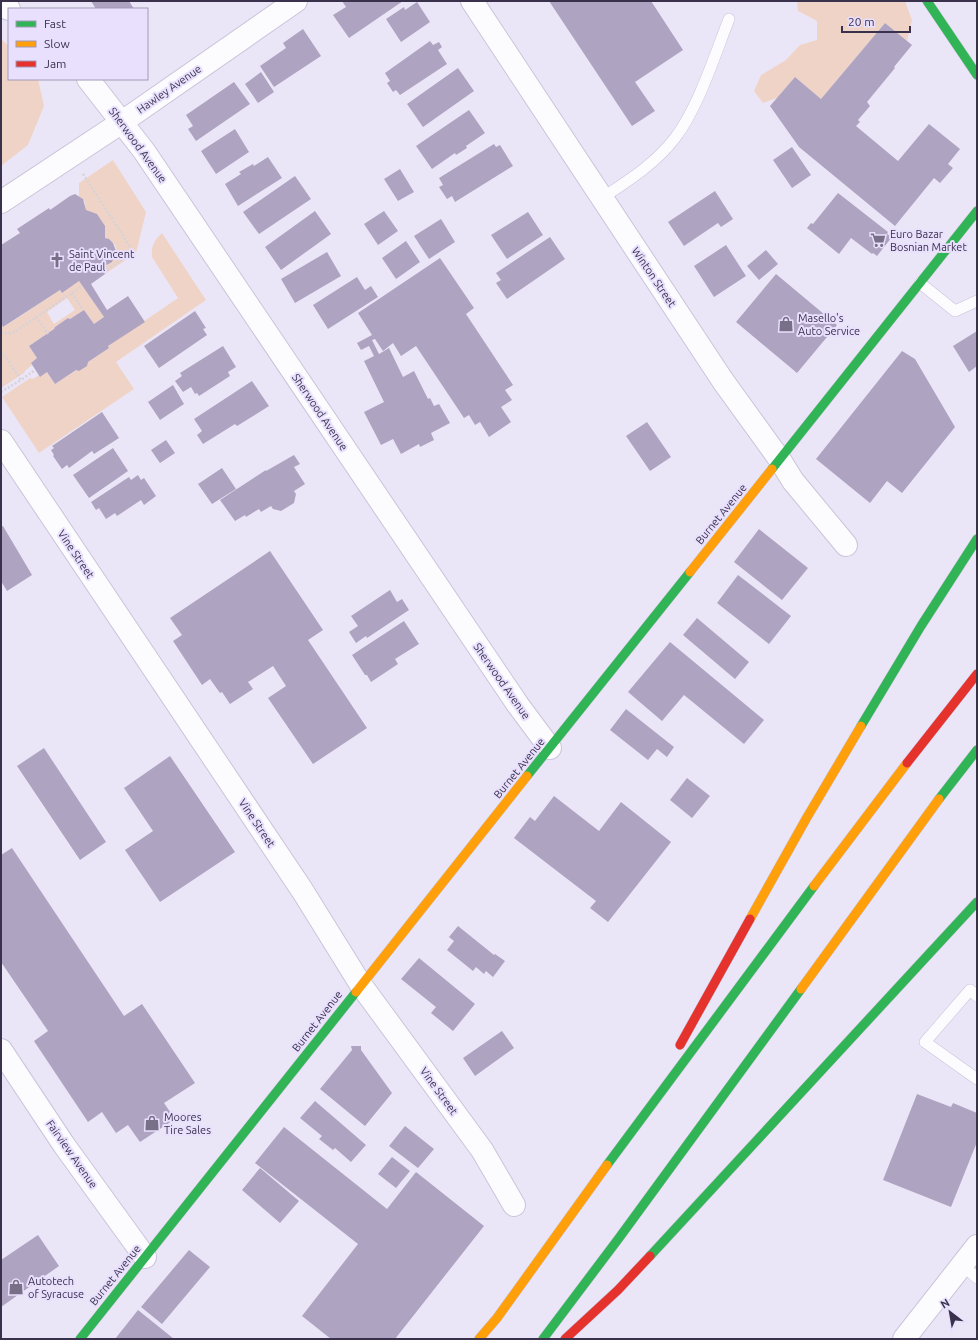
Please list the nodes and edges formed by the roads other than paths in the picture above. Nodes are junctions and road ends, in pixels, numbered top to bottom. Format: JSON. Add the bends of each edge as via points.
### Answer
{"nodes":[{"id":1,"x":296,"y":1,"type":"edge"},
{"id":2,"x":472,"y":1,"type":"edge"},
{"id":3,"x":927,"y":1,"type":"edge"},
{"id":4,"x":729,"y":19,"type":"dead end"},
{"id":5,"x":977,"y":75,"type":"edge"},
{"id":6,"x":89,"y":80,"type":"edge"},
{"id":7,"x":122,"y":122,"type":"junction"},
{"id":8,"x":602,"y":198,"type":"junction"},
{"id":9,"x":1,"y":202,"type":"edge"},
{"id":10,"x":977,"y":212,"type":"edge"},
{"id":11,"x":920,"y":283,"type":"junction"},
{"id":12,"x":977,"y":301,"type":"edge"},
{"id":13,"x":1,"y":441,"type":"edge"},
{"id":14,"x":780,"y":460,"type":"junction"},
{"id":15,"x":977,"y":539,"type":"edge"},
{"id":16,"x":846,"y":545,"type":"dead end"},
{"id":17,"x":977,"y":674,"type":"edge"},
{"id":18,"x":550,"y":748,"type":"junction"},
{"id":19,"x":977,"y":750,"type":"edge"},
{"id":20,"x":977,"y":902,"type":"edge"},
{"id":21,"x":361,"y":985,"type":"junction"},
{"id":22,"x":977,"y":996,"type":"edge"},
{"id":23,"x":3,"y":1057,"type":"edge"},
{"id":24,"x":674,"y":1057,"type":"dead end"},
{"id":25,"x":666,"y":1071,"type":"dead end"},
{"id":26,"x":977,"y":1078,"type":"edge"},
{"id":27,"x":639,"y":1120,"type":"junction"},
{"id":28,"x":514,"y":1205,"type":"dead end"},
{"id":29,"x":977,"y":1246,"type":"edge"},
{"id":30,"x":145,"y":1257,"type":"junction"},
{"id":31,"x":969,"y":1272,"type":"edge"},
{"id":32,"x":80,"y":1339,"type":"edge"},
{"id":33,"x":479,"y":1339,"type":"edge"},
{"id":34,"x":543,"y":1339,"type":"edge"},
{"id":35,"x":565,"y":1339,"type":"edge"},
{"id":36,"x":904,"y":1339,"type":"edge"}],
"edges":[{"from":1,"to":7,"type":"street","name":"Hawley Avenue"},
{"from":2,"to":8,"type":"street","name":"Winton Street"},
{"from":3,"to":5,"type":"main road"},
{"from":4,"to":8,"type":"lane","via":[[699,94],[675,138],[641,172]]},
{"from":6,"to":7,"type":"street","name":"Sherwood Avenue"},
{"from":7,"to":9,"type":"street","name":"Hawley Avenue"},
{"from":7,"to":18,"type":"street","name":"Sherwood Avenue","via":[[518,705]]},
{"from":8,"to":14,"type":"street","name":"Winton Street","via":[[723,381]]},
{"from":10,"to":11,"type":"main road","name":"Burnet Avenue"},
{"from":11,"to":12,"type":"lane","via":[[955,311]]},
{"from":11,"to":14,"type":"main road","name":"Burnet Avenue"},
{"from":13,"to":21,"type":"street","name":"Vine Street","via":[[302,890]]},
{"from":14,"to":16,"type":"street","name":"Winton Street","via":[[793,481]]},
{"from":14,"to":18,"type":"main road","name":"Burnet Avenue"},
{"from":15,"to":24,"type":"main road","via":[[921,626],[806,819]]},
{"from":17,"to":27,"type":"main road","via":[[881,796]]},
{"from":18,"to":21,"type":"main road","name":"Burnet Avenue"},
{"from":19,"to":34,"type":"main road"},
{"from":20,"to":35,"type":"main road","via":[[618,1290]]},
{"from":21,"to":28,"type":"street","name":"Vine Street","via":[[482,1150]]},
{"from":21,"to":30,"type":"main road","name":"Burnet Avenue"},
{"from":22,"to":26,"type":"lane","via":[[970,990],[925,1042]]},
{"from":23,"to":30,"type":"street","name":"Fairview Avenue"},
{"from":25,"to":27,"type":"main road"},
{"from":27,"to":33,"type":"main road","via":[[497,1318]]},
{"from":29,"to":31,"type":"street"},
{"from":30,"to":32,"type":"main road","name":"Burnet Avenue"},
{"from":31,"to":36,"type":"street"}]}
